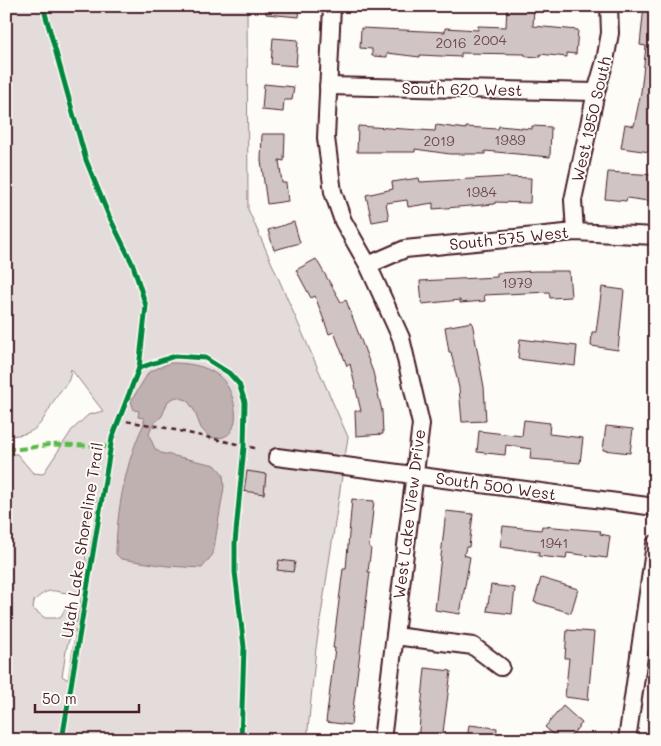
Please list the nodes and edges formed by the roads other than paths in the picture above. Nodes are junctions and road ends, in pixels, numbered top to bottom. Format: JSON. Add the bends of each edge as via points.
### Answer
{"nodes":[{"id":1,"x":332,"y":6,"type":"edge"},
{"id":2,"x":609,"y":6,"type":"edge"},
{"id":3,"x":328,"y":86,"type":"junction"},
{"id":4,"x":596,"y":92,"type":"junction"},
{"id":5,"x":575,"y":232,"type":"junction"},
{"id":6,"x":655,"y":236,"type":"edge"},
{"id":7,"x":368,"y":266,"type":"junction"},
{"id":8,"x":278,"y":457,"type":"dead end"},
{"id":9,"x":415,"y":475,"type":"junction"},
{"id":10,"x":655,"y":507,"type":"edge"},
{"id":11,"x":655,"y":544,"type":"edge"},
{"id":12,"x":395,"y":636,"type":"junction"},
{"id":13,"x":502,"y":667,"type":"dead end"},
{"id":14,"x":382,"y":740,"type":"edge"},
{"id":15,"x":627,"y":740,"type":"edge"}],
"edges":[{"from":1,"to":3,"type":"street","name":"West Lake View Drive"},
{"from":2,"to":4,"type":"street","name":"West 1950 South","via":[[610,33]]},
{"from":3,"to":4,"type":"street","name":"South 620 West"},
{"from":3,"to":7,"type":"street","name":"West Lake View Drive","via":[[326,138],[333,192],[343,221]]},
{"from":4,"to":5,"type":"street","name":"West 1950 South","via":[[572,200]]},
{"from":5,"to":6,"type":"street","name":"South 575 West"},
{"from":5,"to":7,"type":"street","name":"South 575 West","via":[[405,249]]},
{"from":7,"to":9,"type":"street","name":"West Lake View Drive","via":[[401,338],[419,414],[421,424]]},
{"from":8,"to":9,"type":"street","name":"South 500 West"},
{"from":9,"to":10,"type":"street","name":"South 500 West"},
{"from":9,"to":12,"type":"street","name":"West Lake View Drive"},
{"from":11,"to":15,"type":"street"},
{"from":12,"to":13,"type":"street","via":[[473,646]]},
{"from":12,"to":14,"type":"street","name":"West Lake View Drive"}]}
